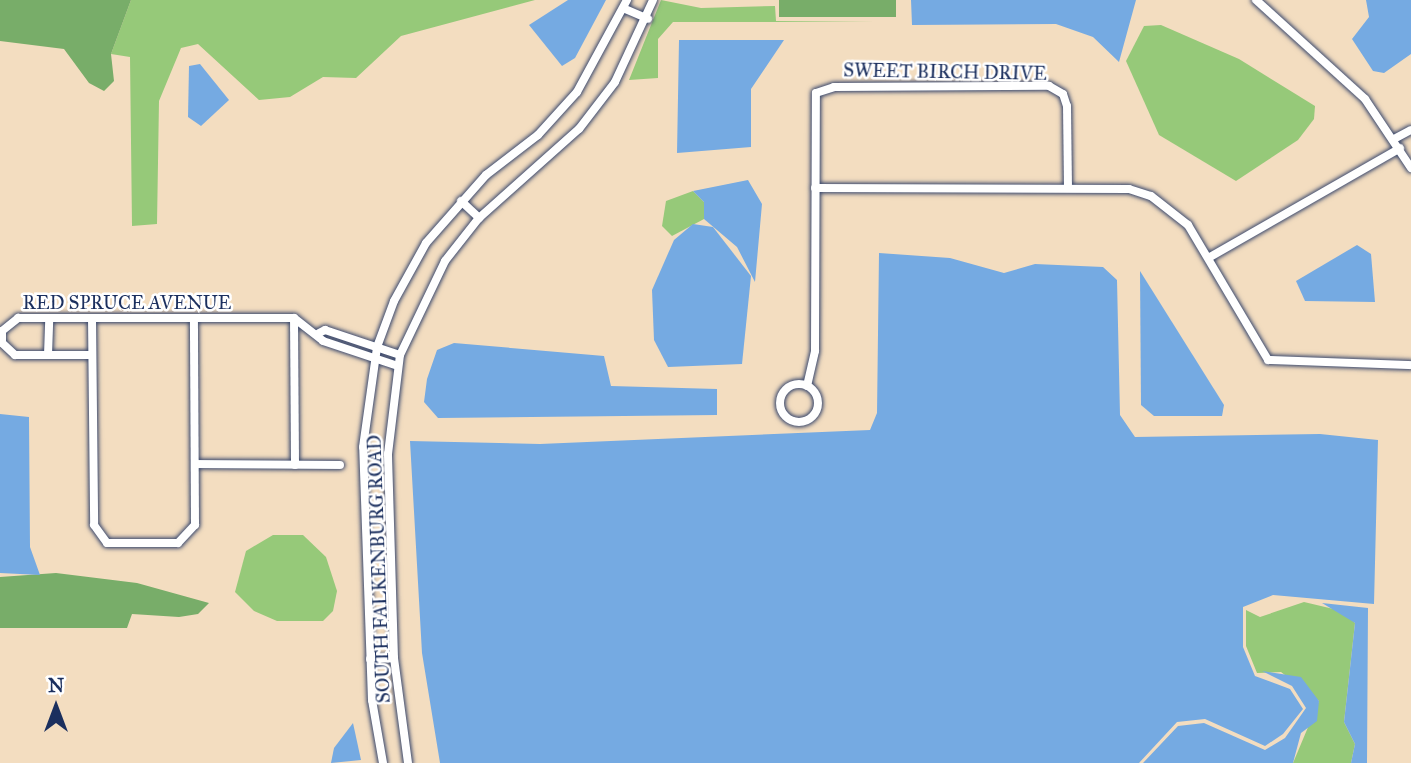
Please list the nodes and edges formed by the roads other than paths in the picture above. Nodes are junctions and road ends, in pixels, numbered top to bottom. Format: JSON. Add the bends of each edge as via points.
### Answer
{"nodes":[{"id":1,"x":653,"y":0,"type":"edge"},
{"id":2,"x":1256,"y":0,"type":"edge"},
{"id":3,"x":626,"y":4,"type":"edge"},
{"id":4,"x":648,"y":19,"type":"junction"},
{"id":5,"x":1411,"y":130,"type":"edge"},
{"id":6,"x":1394,"y":139,"type":"junction"},
{"id":7,"x":1399,"y":148,"type":"junction"},
{"id":8,"x":1411,"y":168,"type":"edge"},
{"id":9,"x":1068,"y":187,"type":"junction"},
{"id":10,"x":815,"y":188,"type":"junction"},
{"id":11,"x":461,"y":201,"type":"junction"},
{"id":12,"x":479,"y":218,"type":"junction"},
{"id":13,"x":1210,"y":257,"type":"junction"},
{"id":14,"x":49,"y":318,"type":"junction"},
{"id":15,"x":92,"y":318,"type":"junction"},
{"id":16,"x":194,"y":318,"type":"junction"},
{"id":17,"x":294,"y":318,"type":"junction"},
{"id":18,"x":319,"y":333,"type":"junction"},
{"id":19,"x":340,"y":335,"type":"junction"},
{"id":20,"x":337,"y":346,"type":"junction"},
{"id":21,"x":377,"y":347,"type":"junction"},
{"id":22,"x":48,"y":355,"type":"junction"},
{"id":23,"x":92,"y":355,"type":"junction"},
{"id":24,"x":400,"y":355,"type":"junction"},
{"id":25,"x":374,"y":358,"type":"junction"},
{"id":26,"x":1411,"y":365,"type":"edge"},
{"id":27,"x":398,"y":366,"type":"junction"},
{"id":28,"x":807,"y":386,"type":"junction"},
{"id":29,"x":195,"y":464,"type":"junction"},
{"id":30,"x":295,"y":465,"type":"junction"},
{"id":31,"x":340,"y":466,"type":"dead end"},
{"id":32,"x":394,"y":658,"type":"junction"},
{"id":33,"x":370,"y":659,"type":"junction"},
{"id":34,"x":383,"y":763,"type":"edge"},
{"id":35,"x":408,"y":763,"type":"edge"}],
"edges":[{"from":1,"to":4,"type":"street","name":"SOUTH FALKENBURG ROAD"},
{"from":2,"to":6,"type":"street","via":[[1365,99]]},
{"from":3,"to":4,"type":"street"},
{"from":3,"to":11,"type":"street","name":"SOUTH FALKENBURG ROAD","via":[[577,92]]},
{"from":4,"to":12,"type":"street","name":"SOUTH FALKENBURG ROAD","via":[[615,82],[579,129]]},
{"from":5,"to":6,"type":"street"},
{"from":6,"to":7,"type":"street"},
{"from":7,"to":8,"type":"street"},
{"from":7,"to":13,"type":"street"},
{"from":9,"to":10,"type":"street"},
{"from":9,"to":10,"type":"street","name":"SWEET BIRCH DRIVE","via":[[1063,94],[1049,86],[1013,86],[823,89],[815,101]]},
{"from":9,"to":13,"type":"street","via":[[1151,196],[1188,225]]},
{"from":10,"to":28,"type":"street","name":"SWEET BIRCH DRIVE","via":[[815,351]]},
{"from":11,"to":12,"type":"street"},
{"from":11,"to":21,"type":"street","name":"SOUTH FALKENBURG ROAD","via":[[426,243],[394,301]]},
{"from":12,"to":24,"type":"street","name":"SOUTH FALKENBURG ROAD","via":[[445,261]]},
{"from":13,"to":26,"type":"street","via":[[1268,360]]},
{"from":14,"to":15,"type":"street","name":"RED SPRUCE AVENUE"},
{"from":14,"to":22,"type":"street"},
{"from":14,"to":22,"type":"street","name":"RED SPRUCE AVENUE","via":[[18,318],[2,331],[8,352]]},
{"from":15,"to":16,"type":"street","name":"RED SPRUCE AVENUE"},
{"from":15,"to":23,"type":"street"},
{"from":16,"to":17,"type":"street","name":"RED SPRUCE AVENUE"},
{"from":16,"to":29,"type":"street"},
{"from":17,"to":18,"type":"street"},
{"from":17,"to":30,"type":"street"},
{"from":18,"to":19,"type":"street"},
{"from":18,"to":20,"type":"street"},
{"from":19,"to":20,"type":"street"},
{"from":19,"to":21,"type":"street"},
{"from":20,"to":25,"type":"street"},
{"from":21,"to":24,"type":"street"},
{"from":21,"to":25,"type":"street","name":"SOUTH FALKENBURG ROAD"},
{"from":22,"to":23,"type":"street","name":"RED SPRUCE AVENUE"},
{"from":23,"to":29,"type":"street","via":[[94,525],[99,537],[107,543],[188,539],[195,525]]},
{"from":24,"to":27,"type":"street","name":"SOUTH FALKENBURG ROAD"},
{"from":25,"to":27,"type":"street"},
{"from":25,"to":33,"type":"street","name":"SOUTH FALKENBURG ROAD","via":[[363,447]]},
{"from":27,"to":32,"type":"street","name":"SOUTH FALKENBURG ROAD","via":[[387,454]]},
{"from":28,"to":28,"type":"street","via":[[818,401],[814,414],[790,419],[782,411],[782,394],[790,386]]},
{"from":29,"to":30,"type":"street"},
{"from":30,"to":31,"type":"street"},
{"from":32,"to":33,"type":"street"},
{"from":32,"to":35,"type":"street","name":"SOUTH FALKENBURG ROAD"},
{"from":33,"to":34,"type":"street","name":"SOUTH FALKENBURG ROAD"}]}
